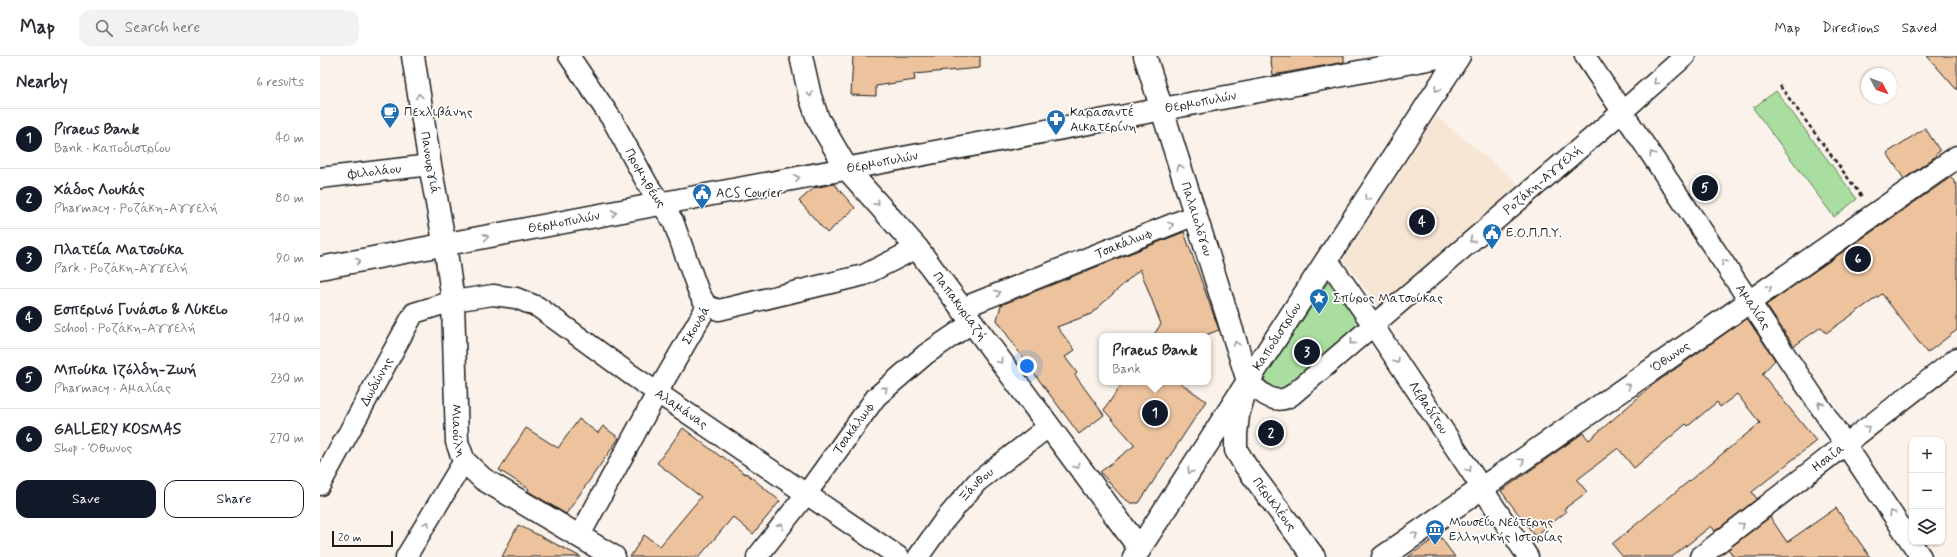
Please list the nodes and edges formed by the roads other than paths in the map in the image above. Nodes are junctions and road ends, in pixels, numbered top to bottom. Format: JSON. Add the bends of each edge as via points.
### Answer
{"nodes":[{"id":1,"x":413,"y":56,"type":"edge"},
{"id":2,"x":568,"y":56,"type":"edge"},
{"id":3,"x":801,"y":56,"type":"edge"},
{"id":4,"x":1145,"y":56,"type":"edge"},
{"id":5,"x":1444,"y":56,"type":"edge"},
{"id":6,"x":1459,"y":56,"type":"edge"},
{"id":7,"x":1585,"y":56,"type":"edge"},
{"id":8,"x":1685,"y":56,"type":"edge"},
{"id":9,"x":1163,"y":109,"type":"junction"},
{"id":10,"x":1623,"y":111,"type":"junction"},
{"id":11,"x":1957,"y":157,"type":"edge"},
{"id":12,"x":430,"y":165,"type":"junction"},
{"id":13,"x":847,"y":169,"type":"junction"},
{"id":14,"x":320,"y":178,"type":"edge"},
{"id":15,"x":663,"y":204,"type":"junction"},
{"id":16,"x":1195,"y":215,"type":"junction"},
{"id":17,"x":445,"y":245,"type":"junction"},
{"id":18,"x":917,"y":248,"type":"junction"},
{"id":19,"x":1327,"y":259,"type":"junction"},
{"id":20,"x":320,"y":268,"type":"edge"},
{"id":21,"x":453,"y":301,"type":"junction"},
{"id":22,"x":1750,"y":302,"type":"junction"},
{"id":23,"x":707,"y":306,"type":"junction"},
{"id":24,"x":967,"y":315,"type":"junction"},
{"id":25,"x":1373,"y":325,"type":"junction"},
{"id":26,"x":1957,"y":358,"type":"edge"},
{"id":27,"x":1248,"y":382,"type":"junction"},
{"id":28,"x":657,"y":393,"type":"junction"},
{"id":29,"x":1048,"y":427,"type":"junction"},
{"id":30,"x":1847,"y":443,"type":"junction"},
{"id":31,"x":1207,"y":445,"type":"junction"},
{"id":32,"x":1236,"y":450,"type":"junction"},
{"id":33,"x":464,"y":462,"type":"junction"},
{"id":34,"x":320,"y":485,"type":"edge"},
{"id":35,"x":1482,"y":488,"type":"junction"},
{"id":36,"x":807,"y":493,"type":"junction"},
{"id":37,"x":579,"y":537,"type":"junction"},
{"id":38,"x":1721,"y":551,"type":"edge"},
{"id":39,"x":1137,"y":553,"type":"edge"},
{"id":40,"x":406,"y":557,"type":"edge"},
{"id":41,"x":614,"y":557,"type":"edge"},
{"id":42,"x":757,"y":557,"type":"edge"},
{"id":43,"x":899,"y":557,"type":"edge"},
{"id":44,"x":918,"y":557,"type":"edge"},
{"id":45,"x":1314,"y":557,"type":"edge"},
{"id":46,"x":1383,"y":557,"type":"edge"},
{"id":47,"x":1528,"y":557,"type":"edge"},
{"id":48,"x":1700,"y":557,"type":"edge"},
{"id":49,"x":1921,"y":557,"type":"edge"}],
"edges":[{"from":12,"to":1,"type":"main road","name":"Πανουργιά","one_way":true},
{"from":2,"to":15,"type":"street","name":"Προμηθέως","via":[[613,121],[648,185]]},
{"from":3,"to":13,"type":"main road","name":"Παπακυριαζή","one_way":true,"via":[[818,119]]},
{"from":4,"to":9,"type":"main road","name":"Παλαιολόγου"},
{"from":5,"to":9,"type":"main road","name":"Θερμοπυλών"},
{"from":6,"to":19,"type":"main road","name":"Καποδιστρίου","one_way":true},
{"from":7,"to":10,"type":"street","name":"Αμαλίας"},
{"from":8,"to":10,"type":"street","name":"Ροζάκη-Αγγελή","one_way":true},
{"from":9,"to":13,"type":"main road","name":"Θερμοπυλών"},
{"from":16,"to":9,"type":"main road","name":"Παλαιολόγου","one_way":true},
{"from":22,"to":10,"type":"street","name":"Αμαλίας","one_way":true},
{"from":10,"to":25,"type":"street","name":"Ροζάκη-Αγγελή","one_way":true},
{"from":22,"to":11,"type":"main road","name":"Όθωνος","one_way":true},
{"from":12,"to":14,"type":"street","name":"Φιλολάου"},
{"from":12,"to":17,"type":"main road","name":"Πανουργιά"},
{"from":15,"to":13,"type":"main road","name":"Θερμοπυλών","one_way":true},
{"from":13,"to":18,"type":"main road","name":"Παπακυριαζή","one_way":true},
{"from":17,"to":15,"type":"main road","name":"Θερμοπυλών","one_way":true},
{"from":15,"to":23,"type":"street","name":"Προμηθέως","via":[[673,221],[699,293]]},
{"from":24,"to":16,"type":"street","name":"Τσακάλωφ","one_way":true},
{"from":27,"to":16,"type":"main road","name":"Παλαιολόγου","one_way":true},
{"from":20,"to":17,"type":"main road","name":"Θερμοπυλών","one_way":true},
{"from":17,"to":21,"type":"main road","name":"Μιαούλη"},
{"from":18,"to":23,"type":"street","name":"Σκουφά","via":[[864,275],[719,310]]},
{"from":18,"to":24,"type":"main road","name":"Παπακυριαζή"},
{"from":19,"to":25,"type":"street","name":"Λεβαδίτου"},
{"from":19,"to":27,"type":"main road","name":"Καποδιστρίου"},
{"from":21,"to":28,"type":"street","name":"Αλαμάνας","via":[[493,296],[516,298],[538,307]]},
{"from":21,"to":33,"type":"main road","name":"Μιαούλη","via":[[457,442]]},
{"from":21,"to":34,"type":"street","name":"Δωδώνης","via":[[414,313]]},
{"from":30,"to":22,"type":"street","name":"Αμαλίας","one_way":true},
{"from":35,"to":22,"type":"main road","name":"Όθωνος","one_way":true},
{"from":23,"to":28,"type":"street","name":"Σκουφά"},
{"from":24,"to":29,"type":"main road","name":"Παπακυριαζή","one_way":true},
{"from":36,"to":24,"type":"street","name":"Τσακάλωφ","one_way":true,"via":[[876,397]]},
{"from":25,"to":27,"type":"street","name":"Ροζάκη-Αγγελή","one_way":true,"via":[[1287,398],[1270,399]]},
{"from":25,"to":35,"type":"street","name":"Λεβαδίτου","one_way":true},
{"from":30,"to":26,"type":"street","name":"Ησαΐα","one_way":true},
{"from":27,"to":31,"type":"main road","name":"Καποδιστρίου"},
{"from":27,"to":32,"type":"main road","via":[[1238,415]]},
{"from":28,"to":36,"type":"street","name":"Αλαμάνας"},
{"from":28,"to":37,"type":"street","name":"Σκουφά"},
{"from":29,"to":39,"type":"main road","name":"Παπακυριαζή","one_way":true},
{"from":29,"to":44,"type":"street","name":"Ξάνθου","via":[[977,482]]},
{"from":38,"to":30,"type":"street","name":"Ησαΐα","one_way":true},
{"from":49,"to":30,"type":"street","name":"Αμαλίας","one_way":true},
{"from":31,"to":32,"type":"main road"},
{"from":31,"to":39,"type":"main road","name":"Καποδιστρίου","one_way":true},
{"from":32,"to":45,"type":"main road","name":"Περικλέους","via":[[1245,466]]},
{"from":33,"to":37,"type":"main road","name":"Μιαούλη","via":[[483,479]]},
{"from":40,"to":33,"type":"street","one_way":true},
{"from":46,"to":35,"type":"main road","name":"Όθωνος","one_way":true},
{"from":35,"to":47,"type":"street","name":"Λεβαδίτου"},
{"from":42,"to":36,"type":"street","name":"Τσακάλωφ","one_way":true},
{"from":36,"to":43,"type":"street","name":"Αλαμάνας"},
{"from":37,"to":41,"type":"main road","name":"Μιαούλη"},
{"from":38,"to":48,"type":"street","name":"Ησαΐα"}]}
